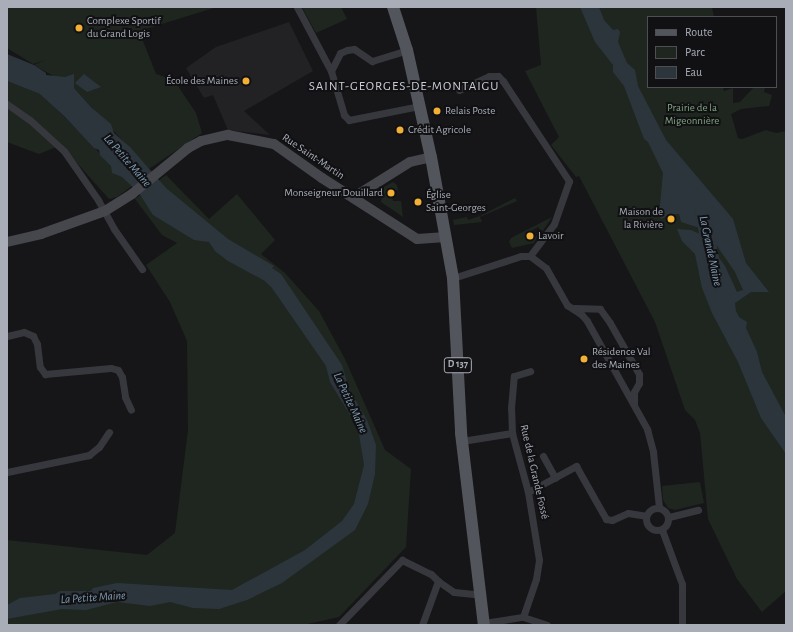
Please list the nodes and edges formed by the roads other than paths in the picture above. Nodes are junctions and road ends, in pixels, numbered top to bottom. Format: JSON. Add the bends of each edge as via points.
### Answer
{"nodes":[{"id":1,"x":297,"y":7,"type":"edge"},
{"id":2,"x":393,"y":7,"type":"edge"},
{"id":3,"x":407,"y":50,"type":"junction"},
{"id":4,"x":331,"y":71,"type":"junction"},
{"id":5,"x":459,"y":90,"type":"dead end"},
{"id":6,"x":7,"y":104,"type":"edge"},
{"id":7,"x":419,"y":106,"type":"junction"},
{"id":8,"x":431,"y":157,"type":"junction"},
{"id":9,"x":354,"y":197,"type":"junction"},
{"id":10,"x":105,"y":211,"type":"junction"},
{"id":11,"x":446,"y":237,"type":"junction"},
{"id":12,"x":7,"y":242,"type":"edge"},
{"id":13,"x":530,"y":256,"type":"junction"},
{"id":14,"x":142,"y":268,"type":"dead end"},
{"id":15,"x":453,"y":278,"type":"junction"},
{"id":16,"x":567,"y":306,"type":"junction"},
{"id":17,"x":7,"y":336,"type":"edge"},
{"id":18,"x":530,"y":371,"type":"dead end"},
{"id":19,"x":634,"y":404,"type":"junction"},
{"id":20,"x":132,"y":410,"type":"dead end"},
{"id":21,"x":109,"y":432,"type":"dead end"},
{"id":22,"x":512,"y":433,"type":"junction"},
{"id":23,"x":462,"y":441,"type":"junction"},
{"id":24,"x":543,"y":456,"type":"dead end"},
{"id":25,"x":7,"y":472,"type":"edge"},
{"id":26,"x":556,"y":478,"type":"junction"},
{"id":27,"x":528,"y":492,"type":"junction"},
{"id":28,"x":659,"y":507,"type":"junction"},
{"id":29,"x":698,"y":510,"type":"dead end"},
{"id":30,"x":646,"y":516,"type":"junction"},
{"id":31,"x":669,"y":517,"type":"junction"},
{"id":32,"x":662,"y":530,"type":"junction"},
{"id":33,"x":438,"y":581,"type":"junction"},
{"id":34,"x":481,"y":595,"type":"junction"},
{"id":35,"x":523,"y":617,"type":"junction"},
{"id":36,"x":484,"y":624,"type":"edge"},
{"id":37,"x":339,"y":625,"type":"edge"},
{"id":38,"x":422,"y":625,"type":"edge"},
{"id":39,"x":547,"y":625,"type":"edge"},
{"id":40,"x":682,"y":625,"type":"edge"}],
"edges":[{"from":1,"to":4,"type":"street"},
{"from":2,"to":3,"type":"main road","number":"D 137"},
{"from":3,"to":4,"type":"street","via":[[372,61],[354,50],[347,50],[338,57]]},
{"from":3,"to":7,"type":"main road","number":"D 137"},
{"from":4,"to":7,"type":"street","via":[[344,115],[349,120]]},
{"from":5,"to":13,"type":"street","via":[[489,76],[498,76],[569,181],[554,224]]},
{"from":6,"to":10,"type":"street","via":[[48,136],[76,168]]},
{"from":7,"to":8,"type":"main road","number":"D 137"},
{"from":8,"to":9,"type":"main road","via":[[410,162]]},
{"from":8,"to":11,"type":"main road","number":"D 137"},
{"from":9,"to":10,"type":"main road","name":"Rue Saint-Martin","via":[[274,144],[244,136],[228,135],[201,141],[132,194]]},
{"from":9,"to":11,"type":"main road","name":"Rue Saint-Martin","via":[[418,239]]},
{"from":10,"to":12,"type":"main road","via":[[41,234]]},
{"from":10,"to":14,"type":"street","via":[[114,230]]},
{"from":11,"to":15,"type":"main road","number":"D 137"},
{"from":13,"to":15,"type":"street","via":[[511,258]]},
{"from":13,"to":16,"type":"street","via":[[546,268]]},
{"from":15,"to":23,"type":"main road","number":"D 137"},
{"from":16,"to":19,"type":"street","via":[[584,316]]},
{"from":16,"to":19,"type":"street","via":[[580,310],[594,307],[604,312],[639,374]]},
{"from":17,"to":20,"type":"street","via":[[24,332],[33,336],[44,374],[111,368],[118,370],[122,377],[125,397]]},
{"from":18,"to":22,"type":"street","name":"Rue de la Grande Fossé","via":[[514,376]]},
{"from":19,"to":28,"type":"street","via":[[650,438]]},
{"from":21,"to":25,"type":"street","via":[[99,447],[89,455]]},
{"from":22,"to":23,"type":"street"},
{"from":22,"to":27,"type":"street","name":"Rue de la Grande Fossé"},
{"from":23,"to":34,"type":"main road","number":"D 137"},
{"from":24,"to":26,"type":"street"},
{"from":26,"to":27,"type":"street"},
{"from":26,"to":30,"type":"street","via":[[576,466],[606,519],[612,520],[628,512]]},
{"from":27,"to":35,"type":"street","name":"Rue de la Grande Fossé","via":[[539,560],[536,579]]},
{"from":28,"to":30,"type":"street","via":[[651,509]]},
{"from":28,"to":31,"type":"street","via":[[667,512]]},
{"from":29,"to":31,"type":"street"},
{"from":30,"to":32,"type":"street","via":[[649,528]]},
{"from":31,"to":32,"type":"street","via":[[669,522]]},
{"from":32,"to":40,"type":"street","via":[[682,584]]},
{"from":33,"to":34,"type":"street","via":[[454,592]]},
{"from":33,"to":37,"type":"street","via":[[431,574],[402,560]]},
{"from":33,"to":38,"type":"street"},
{"from":34,"to":36,"type":"main road","number":"D 137"},
{"from":35,"to":36,"type":"street"},
{"from":35,"to":39,"type":"street"}]}
